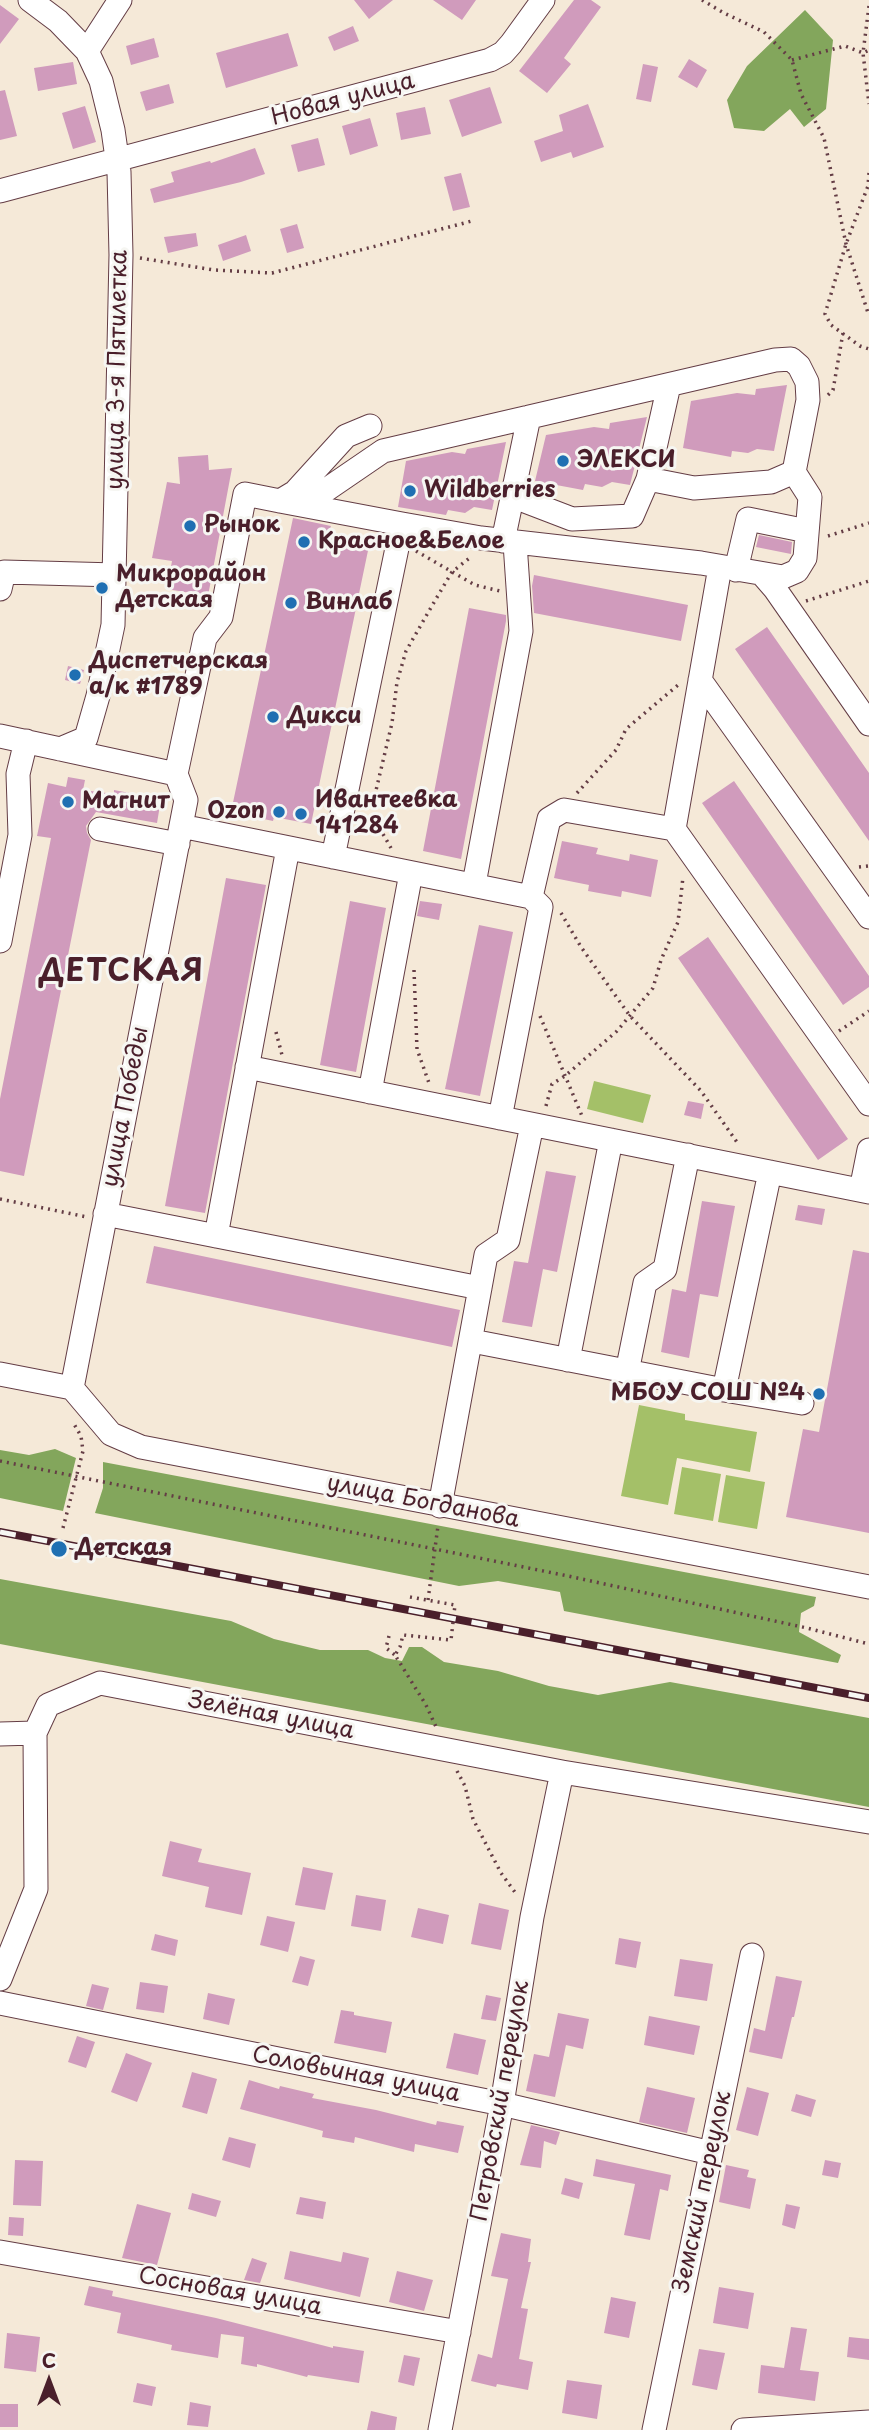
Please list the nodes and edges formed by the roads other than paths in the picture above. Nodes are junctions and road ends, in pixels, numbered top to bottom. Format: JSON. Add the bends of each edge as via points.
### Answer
{"nodes":[{"id":1,"x":30,"y":0,"type":"edge"},
{"id":2,"x":120,"y":0,"type":"edge"},
{"id":3,"x":543,"y":0,"type":"edge"},
{"id":4,"x":87,"y":51,"type":"junction"},
{"id":5,"x":118,"y":161,"type":"junction"},
{"id":6,"x":0,"y":191,"type":"edge"},
{"id":7,"x":669,"y":385,"type":"junction"},
{"id":8,"x":529,"y":417,"type":"junction"},
{"id":9,"x":370,"y":426,"type":"dead end"},
{"id":10,"x":794,"y":472,"type":"junction"},
{"id":11,"x":648,"y":479,"type":"junction"},
{"id":12,"x":512,"y":496,"type":"junction"},
{"id":13,"x":280,"y":501,"type":"junction"},
{"id":14,"x":304,"y":505,"type":"junction"},
{"id":15,"x":632,"y":516,"type":"junction"},
{"id":16,"x":401,"y":533,"type":"junction"},
{"id":17,"x":807,"y":538,"type":"junction"},
{"id":18,"x":503,"y":541,"type":"junction"},
{"id":19,"x":627,"y":555,"type":"junction"},
{"id":20,"x":728,"y":568,"type":"junction"},
{"id":21,"x":762,"y":574,"type":"junction"},
{"id":22,"x":116,"y":575,"type":"junction"},
{"id":23,"x":0,"y":589,"type":"edge"},
{"id":24,"x":701,"y":674,"type":"junction"},
{"id":25,"x":869,"y":724,"type":"edge"},
{"id":26,"x":0,"y":736,"type":"edge"},
{"id":27,"x":26,"y":741,"type":"junction"},
{"id":28,"x":60,"y":749,"type":"junction"},
{"id":29,"x":176,"y":774,"type":"junction"},
{"id":30,"x":100,"y":829,"type":"dead end"},
{"id":31,"x":180,"y":835,"type":"junction"},
{"id":32,"x":679,"y":836,"type":"junction"},
{"id":33,"x":288,"y":848,"type":"junction"},
{"id":34,"x":333,"y":857,"type":"junction"},
{"id":35,"x":411,"y":873,"type":"junction"},
{"id":36,"x":474,"y":884,"type":"junction"},
{"id":37,"x":531,"y":897,"type":"junction"},
{"id":38,"x":869,"y":917,"type":"edge"},
{"id":39,"x":0,"y":940,"type":"edge"},
{"id":40,"x":247,"y":1067,"type":"junction"},
{"id":41,"x":370,"y":1092,"type":"junction"},
{"id":42,"x":869,"y":1104,"type":"edge"},
{"id":43,"x":500,"y":1118,"type":"junction"},
{"id":44,"x":533,"y":1125,"type":"junction"},
{"id":45,"x":601,"y":1138,"type":"junction"},
{"id":46,"x":869,"y":1150,"type":"edge"},
{"id":47,"x":688,"y":1156,"type":"junction"},
{"id":48,"x":763,"y":1170,"type":"junction"},
{"id":49,"x":865,"y":1191,"type":"edge"},
{"id":50,"x":105,"y":1217,"type":"junction"},
{"id":51,"x":216,"y":1236,"type":"junction"},
{"id":52,"x":480,"y":1288,"type":"junction"},
{"id":53,"x":472,"y":1341,"type":"junction"},
{"id":54,"x":568,"y":1360,"type":"junction"},
{"id":55,"x":627,"y":1372,"type":"junction"},
{"id":56,"x":0,"y":1374,"type":"edge"},
{"id":57,"x":72,"y":1388,"type":"junction"},
{"id":58,"x":724,"y":1390,"type":"junction"},
{"id":59,"x":802,"y":1403,"type":"dead end"},
{"id":60,"x":439,"y":1515,"type":"junction"},
{"id":61,"x":869,"y":1587,"type":"edge"},
{"id":62,"x":35,"y":1732,"type":"junction"},
{"id":63,"x":0,"y":1734,"type":"edge"},
{"id":64,"x":562,"y":1772,"type":"junction"},
{"id":65,"x":869,"y":1822,"type":"edge"},
{"id":66,"x":751,"y":1955,"type":"dead end"},
{"id":67,"x":0,"y":1979,"type":"edge"},
{"id":68,"x":0,"y":2003,"type":"edge"},
{"id":69,"x":502,"y":2104,"type":"junction"},
{"id":70,"x":711,"y":2153,"type":"junction"},
{"id":71,"x":0,"y":2252,"type":"edge"},
{"id":72,"x":459,"y":2332,"type":"junction"},
{"id":73,"x":869,"y":2423,"type":"edge"},
{"id":74,"x":439,"y":2430,"type":"edge"},
{"id":75,"x":654,"y":2430,"type":"edge"},
{"id":76,"x":743,"y":2430,"type":"edge"}],
"edges":[{"from":1,"to":4,"type":"street","name":"улица 3-я Пятилетка"},
{"from":2,"to":4,"type":"street"},
{"from":3,"to":5,"type":"street","name":"Новая улица","via":[[503,54],[490,60]]},
{"from":4,"to":5,"type":"street","name":"улица 3-я Пятилетка","via":[[101,80]]},
{"from":5,"to":6,"type":"street","name":"Новая улица"},
{"from":5,"to":22,"type":"street","name":"улица 3-я Пятилетка"},
{"from":7,"to":8,"type":"street"},
{"from":7,"to":10,"type":"street","via":[[791,359],[807,382],[808,400]]},
{"from":7,"to":11,"type":"street"},
{"from":8,"to":12,"type":"street"},
{"from":8,"to":14,"type":"street","via":[[383,451]]},
{"from":9,"to":13,"type":"street","via":[[346,436],[295,492]]},
{"from":10,"to":11,"type":"street","via":[[771,482],[694,488]]},
{"from":10,"to":17,"type":"street","via":[[810,497]]},
{"from":11,"to":15,"type":"street"},
{"from":12,"to":15,"type":"street","via":[[572,519]]},
{"from":12,"to":18,"type":"street"},
{"from":13,"to":14,"type":"street"},
{"from":13,"to":29,"type":"street","via":[[245,494],[221,617],[205,638]]},
{"from":14,"to":16,"type":"street"},
{"from":15,"to":19,"type":"street"},
{"from":16,"to":18,"type":"street"},
{"from":16,"to":34,"type":"street"},
{"from":17,"to":20,"type":"street","via":[[748,519]]},
{"from":17,"to":21,"type":"street","via":[[805,558],[797,571],[783,577]]},
{"from":18,"to":19,"type":"street"},
{"from":18,"to":36,"type":"street","via":[[518,593],[521,631]]},
{"from":19,"to":20,"type":"street"},
{"from":20,"to":21,"type":"street"},
{"from":20,"to":24,"type":"street"},
{"from":21,"to":25,"type":"street"},
{"from":22,"to":23,"type":"street","via":[[4,572]]},
{"from":22,"to":28,"type":"street","name":"улица 3-я Пятилетка","via":[[108,653],[86,738]]},
{"from":24,"to":32,"type":"street"},
{"from":24,"to":38,"type":"street"},
{"from":26,"to":27,"type":"street"},
{"from":27,"to":28,"type":"street"},
{"from":27,"to":39,"type":"street","via":[[18,774],[20,835]]},
{"from":28,"to":29,"type":"street"},
{"from":29,"to":31,"type":"street","name":"улица Победы","via":[[186,800]]},
{"from":30,"to":31,"type":"street"},
{"from":31,"to":33,"type":"street"},
{"from":31,"to":50,"type":"street","name":"улица Победы"},
{"from":32,"to":37,"type":"street","via":[[564,810],[550,819]]},
{"from":32,"to":42,"type":"street"},
{"from":33,"to":34,"type":"street"},
{"from":33,"to":40,"type":"street"},
{"from":34,"to":35,"type":"street"},
{"from":35,"to":36,"type":"street"},
{"from":35,"to":41,"type":"street"},
{"from":36,"to":37,"type":"street"},
{"from":37,"to":43,"type":"street","via":[[541,907]]},
{"from":40,"to":41,"type":"street"},
{"from":40,"to":51,"type":"street"},
{"from":41,"to":43,"type":"street"},
{"from":43,"to":44,"type":"street"},
{"from":44,"to":45,"type":"street"},
{"from":44,"to":52,"type":"street","via":[[508,1240],[486,1255]]},
{"from":45,"to":47,"type":"street"},
{"from":45,"to":54,"type":"street"},
{"from":46,"to":49,"type":"street"},
{"from":47,"to":48,"type":"street"},
{"from":47,"to":55,"type":"street","via":[[665,1269],[645,1283]]},
{"from":48,"to":49,"type":"street"},
{"from":48,"to":58,"type":"street"},
{"from":50,"to":51,"type":"street"},
{"from":50,"to":57,"type":"street","name":"улица Победы"},
{"from":51,"to":52,"type":"street"},
{"from":52,"to":53,"type":"street"},
{"from":53,"to":54,"type":"street"},
{"from":53,"to":60,"type":"street"},
{"from":54,"to":55,"type":"street"},
{"from":55,"to":58,"type":"street"},
{"from":56,"to":57,"type":"street"},
{"from":57,"to":60,"type":"street","name":"улица Богданова","via":[[111,1434],[141,1447]]},
{"from":58,"to":59,"type":"street"},
{"from":60,"to":61,"type":"street","name":"улица Богданова"},
{"from":62,"to":63,"type":"street"},
{"from":62,"to":64,"type":"street","name":"Зелёная улица","via":[[48,1705],[100,1683]]},
{"from":62,"to":67,"type":"street","via":[[36,1889]]},
{"from":64,"to":65,"type":"street","name":"Зелёная улица"},
{"from":64,"to":69,"type":"street","name":"Петровский переулок"},
{"from":66,"to":70,"type":"street","name":"Земский переулок"},
{"from":68,"to":69,"type":"street","name":"Соловьиная улица"},
{"from":69,"to":70,"type":"street","name":"Соловьиная улица"},
{"from":69,"to":72,"type":"street","name":"Петровский переулок"},
{"from":70,"to":75,"type":"street","name":"Земский переулок"},
{"from":71,"to":72,"type":"street","name":"Сосновая улица"},
{"from":72,"to":74,"type":"street","name":"Петровский переулок"},
{"from":73,"to":76,"type":"street"}]}
